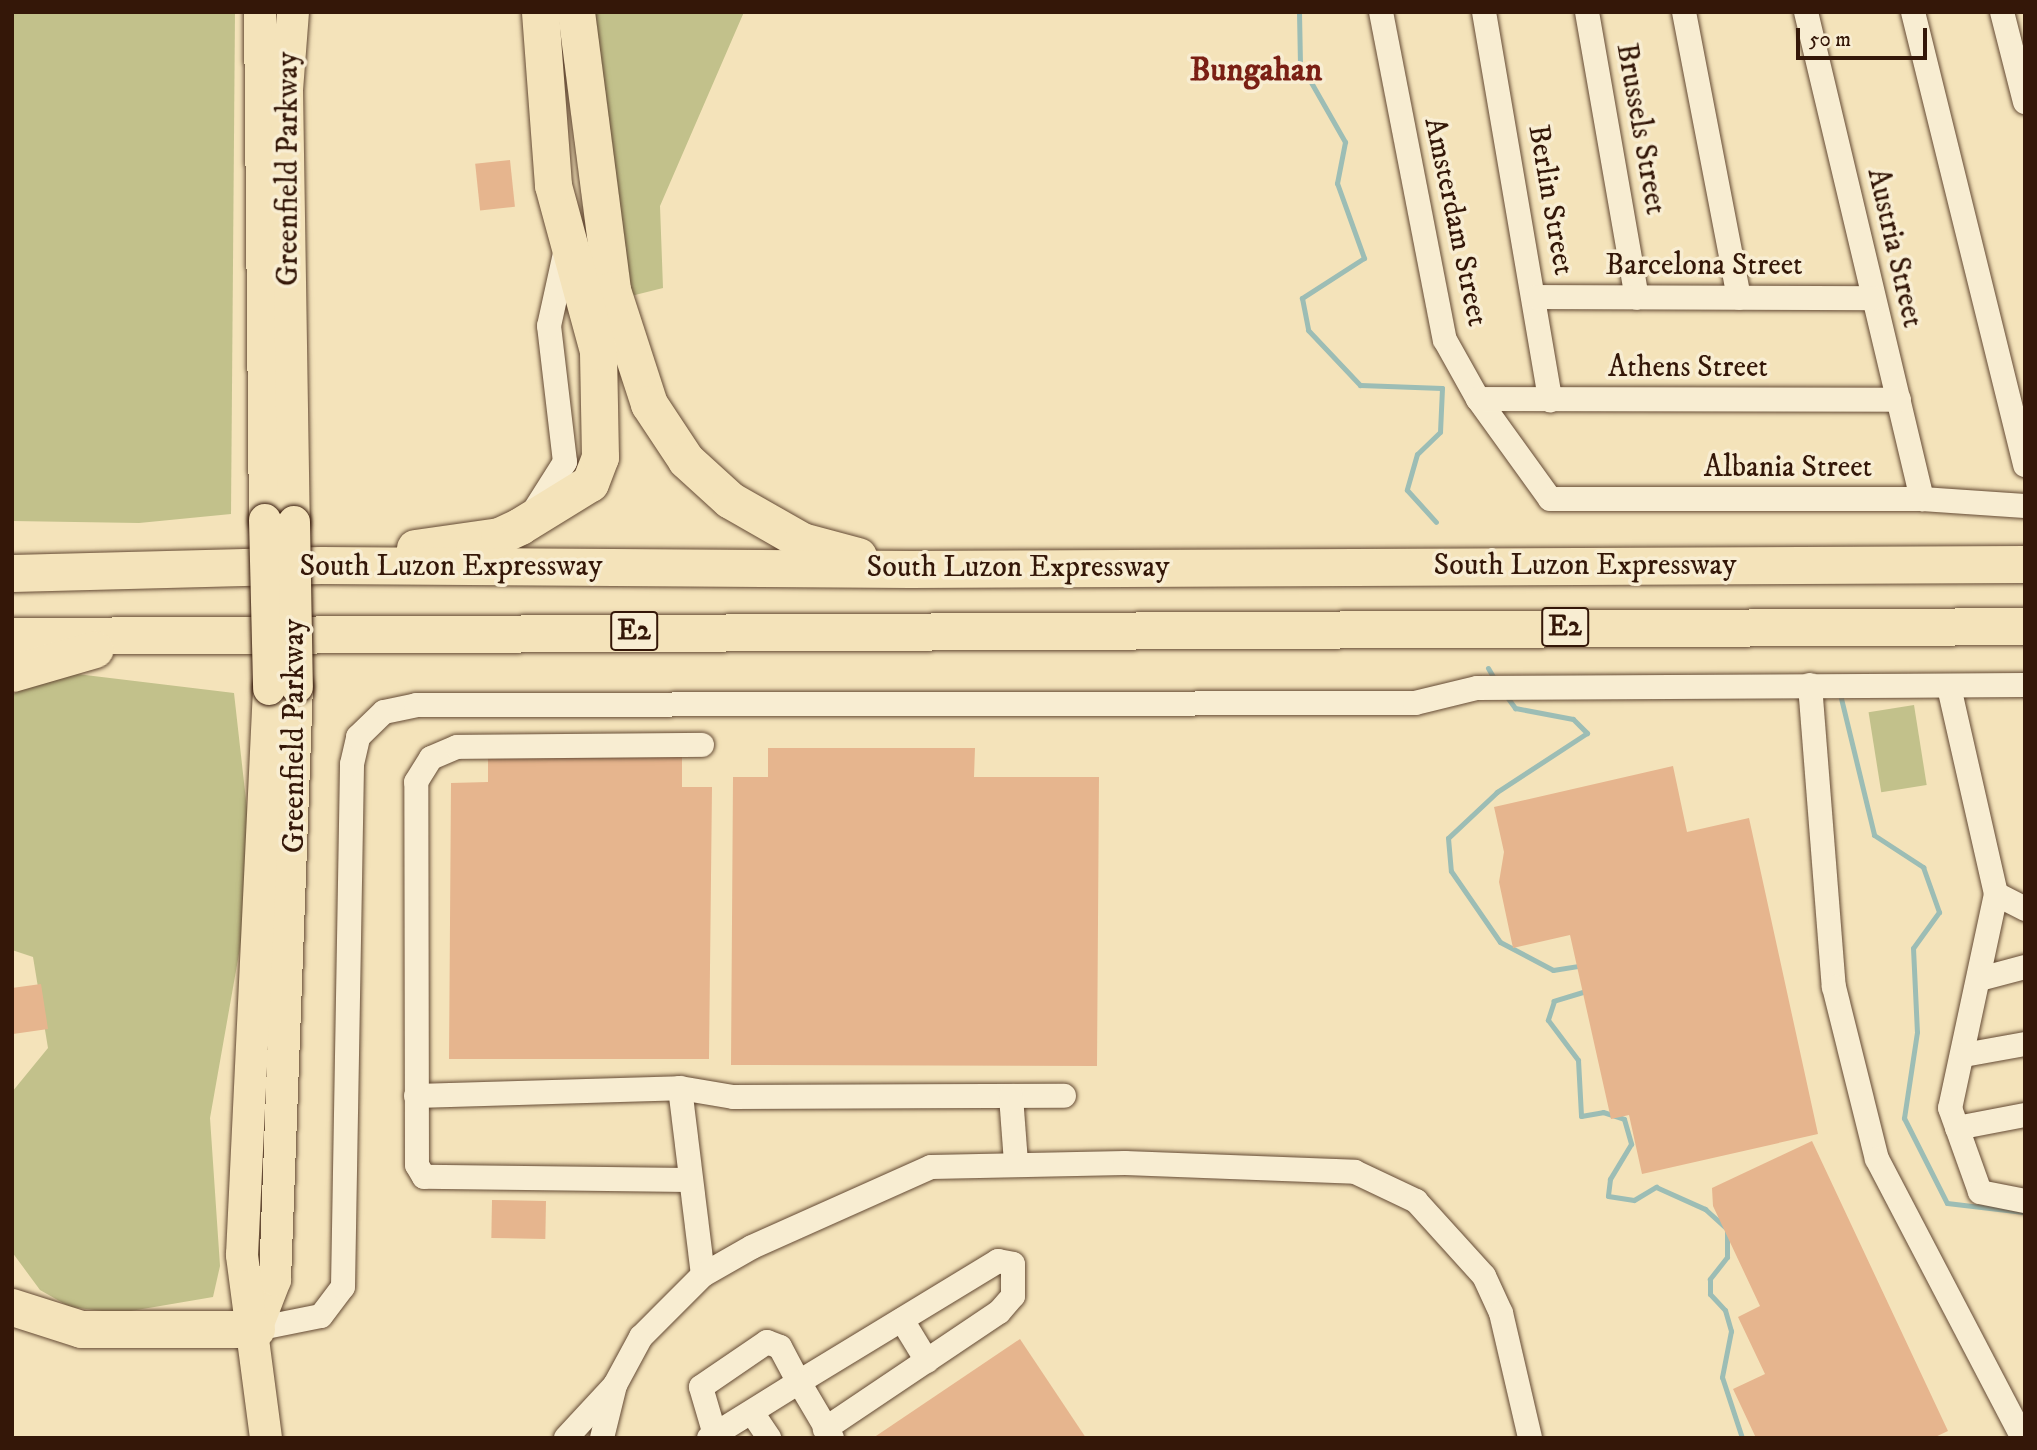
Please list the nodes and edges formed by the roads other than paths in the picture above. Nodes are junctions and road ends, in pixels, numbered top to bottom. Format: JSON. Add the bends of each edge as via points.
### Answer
{"nodes":[{"id":1,"x":260,"y":12,"type":"edge"},
{"id":2,"x":293,"y":12,"type":"edge"},
{"id":3,"x":540,"y":12,"type":"edge"},
{"id":4,"x":576,"y":12,"type":"edge"},
{"id":5,"x":1381,"y":12,"type":"edge"},
{"id":6,"x":1484,"y":12,"type":"edge"},
{"id":7,"x":1587,"y":12,"type":"edge"},
{"id":8,"x":1684,"y":12,"type":"edge"},
{"id":9,"x":1806,"y":12,"type":"edge"},
{"id":10,"x":1913,"y":12,"type":"edge"},
{"id":11,"x":2003,"y":12,"type":"edge"},
{"id":12,"x":2025,"y":102,"type":"edge"},
{"id":13,"x":1536,"y":297,"type":"junction"},
{"id":14,"x":1637,"y":298,"type":"junction"},
{"id":15,"x":1740,"y":298,"type":"junction"},
{"id":16,"x":1873,"y":298,"type":"junction"},
{"id":17,"x":1478,"y":400,"type":"junction"},
{"id":18,"x":1550,"y":400,"type":"junction"},
{"id":19,"x":1899,"y":400,"type":"junction"},
{"id":20,"x":2025,"y":465,"type":"edge"},
{"id":21,"x":1550,"y":499,"type":"joint"},
{"id":22,"x":1922,"y":499,"type":"junction"},
{"id":23,"x":2025,"y":506,"type":"edge"},
{"id":24,"x":280,"y":521,"type":"junction"},
{"id":25,"x":2025,"y":564,"type":"edge"},
{"id":26,"x":321,"y":565,"type":"junction"},
{"id":27,"x":910,"y":569,"type":"junction"},
{"id":28,"x":12,"y":573,"type":"edge"},
{"id":29,"x":2025,"y":626,"type":"edge"},
{"id":30,"x":162,"y":634,"type":"junction"},
{"id":31,"x":12,"y":636,"type":"edge"},
{"id":32,"x":12,"y":673,"type":"edge"},
{"id":33,"x":1810,"y":685,"type":"junction"},
{"id":34,"x":1949,"y":687,"type":"junction"},
{"id":35,"x":2024,"y":690,"type":"edge"},
{"id":36,"x":702,"y":745,"type":"dead end"},
{"id":37,"x":1996,"y":894,"type":"junction"},
{"id":38,"x":2025,"y":909,"type":"edge"},
{"id":39,"x":2025,"y":967,"type":"edge"},
{"id":40,"x":1980,"y":979,"type":"junction"},
{"id":41,"x":2025,"y":1044,"type":"edge"},
{"id":42,"x":1964,"y":1055,"type":"junction"},
{"id":43,"x":680,"y":1088,"type":"junction"},
{"id":44,"x":416,"y":1096,"type":"junction"},
{"id":45,"x":1011,"y":1096,"type":"junction"},
{"id":46,"x":1064,"y":1096,"type":"dead end"},
{"id":47,"x":2025,"y":1115,"type":"edge"},
{"id":48,"x":1957,"y":1128,"type":"junction"},
{"id":49,"x":1016,"y":1163,"type":"junction"},
{"id":50,"x":688,"y":1180,"type":"junction"},
{"id":51,"x":2025,"y":1201,"type":"edge"},
{"id":52,"x":703,"y":1275,"type":"junction"},
{"id":53,"x":12,"y":1282,"type":"edge"},
{"id":54,"x":12,"y":1307,"type":"edge"},
{"id":55,"x":902,"y":1320,"type":"junction"},
{"id":56,"x":53,"y":1323,"type":"junction"},
{"id":57,"x":256,"y":1329,"type":"junction"},
{"id":58,"x":927,"y":1361,"type":"junction"},
{"id":59,"x":799,"y":1382,"type":"junction"},
{"id":60,"x":615,"y":1385,"type":"junction"},
{"id":61,"x":753,"y":1414,"type":"junction"},
{"id":62,"x":573,"y":1428,"type":"edge"},
{"id":63,"x":829,"y":1434,"type":"edge"},
{"id":64,"x":712,"y":1436,"type":"edge"},
{"id":65,"x":604,"y":1437,"type":"edge"},
{"id":66,"x":266,"y":1438,"type":"edge"},
{"id":67,"x":769,"y":1438,"type":"edge"},
{"id":68,"x":1530,"y":1438,"type":"edge"},
{"id":69,"x":2022,"y":1438,"type":"edge"}],
"edges":[{"from":1,"to":24,"type":"main road","name":"Greenfield Parkway"},
{"from":2,"to":24,"type":"main road","name":"Greenfield Parkway","via":[[287,104]]},
{"from":3,"to":26,"type":"highway","via":[[546,136],[564,242],[598,351],[600,457],[590,483],[499,536]]},
{"from":4,"to":27,"type":"highway","via":[[612,290],[638,379],[661,426],[714,487],[773,527]]},
{"from":5,"to":17,"type":"street","name":"Amsterdam Street","via":[[1433,298],[1445,340]]},
{"from":6,"to":13,"type":"street","name":"Berlin Street"},
{"from":7,"to":14,"type":"street","name":"Brussels Street"},
{"from":8,"to":15,"type":"street"},
{"from":9,"to":16,"type":"street","name":"Austria Street"},
{"from":10,"to":20,"type":"street"},
{"from":11,"to":12,"type":"street"},
{"from":13,"to":14,"type":"street","name":"Barcelona Street"},
{"from":13,"to":18,"type":"street","name":"Berlin Street"},
{"from":14,"to":15,"type":"street","name":"Barcelona Street"},
{"from":15,"to":16,"type":"street","name":"Barcelona Street"},
{"from":16,"to":19,"type":"street","name":"Austria Street"},
{"from":17,"to":18,"type":"street","name":"Athens Street"},
{"from":17,"to":21,"type":"street","name":"Amsterdam Street"},
{"from":18,"to":19,"type":"street","name":"Athens Street"},
{"from":19,"to":22,"type":"street","name":"Austria Street"},
{"from":21,"to":22,"type":"street","name":"Albania Street"},
{"from":22,"to":23,"type":"street","name":"Albania Street"},
{"from":24,"to":57,"type":"main road","name":"Greenfield Parkway","bridge":true,"via":[[283,688],[242,1255]]},
{"from":25,"to":27,"type":"highway","name":"South Luzon Expressway","number":"E2"},
{"from":26,"to":27,"type":"highway","name":"South Luzon Expressway","number":"E2"},
{"from":26,"to":28,"type":"highway","name":"South Luzon Expressway","number":"E2"},
{"from":29,"to":30,"type":"highway","name":"South Luzon Expressway","number":"E2"},
{"from":30,"to":31,"type":"highway","name":"South Luzon Expressway","number":"E2"},
{"from":30,"to":32,"type":"highway"},
{"from":33,"to":34,"type":"street"},
{"from":33,"to":57,"type":"street","via":[[1477,688],[1415,704],[415,705],[376,716],[358,737],[352,764],[343,1287],[321,1316]]},
{"from":33,"to":69,"type":"street","via":[[1835,987],[1877,1159]]},
{"from":34,"to":35,"type":"street"},
{"from":34,"to":37,"type":"street"},
{"from":36,"to":44,"type":"street","via":[[457,747],[431,758],[416,782]]},
{"from":37,"to":38,"type":"street"},
{"from":37,"to":40,"type":"street"},
{"from":39,"to":40,"type":"street"},
{"from":40,"to":42,"type":"street"},
{"from":41,"to":42,"type":"street"},
{"from":42,"to":48,"type":"street","via":[[1950,1108]]},
{"from":43,"to":44,"type":"street"},
{"from":43,"to":45,"type":"street","via":[[733,1097]]},
{"from":43,"to":50,"type":"street"},
{"from":44,"to":50,"type":"street","via":[[417,1165],[424,1177]]},
{"from":45,"to":46,"type":"street"},
{"from":45,"to":49,"type":"street"},
{"from":47,"to":48,"type":"street"},
{"from":48,"to":51,"type":"street","via":[[1980,1192]]},
{"from":49,"to":52,"type":"street","via":[[931,1167],[890,1182]]},
{"from":49,"to":68,"type":"street","via":[[1283,1165],[1383,1181],[1438,1219],[1484,1276],[1501,1312]]},
{"from":50,"to":52,"type":"street"},
{"from":52,"to":60,"type":"street","via":[[641,1337]]},
{"from":53,"to":56,"type":"highway","via":[[20,1297]]},
{"from":54,"to":56,"type":"highway"},
{"from":55,"to":58,"type":"street"},
{"from":55,"to":58,"type":"street","via":[[998,1261],[1013,1264],[1010,1302]]},
{"from":55,"to":59,"type":"street"},
{"from":56,"to":57,"type":"highway","via":[[99,1329]]},
{"from":57,"to":66,"type":"main road","name":"Greenfield Parkway"},
{"from":58,"to":63,"type":"street"},
{"from":59,"to":61,"type":"street"},
{"from":59,"to":63,"type":"street"},
{"from":59,"to":64,"type":"street","via":[[780,1347],[767,1342],[701,1387]]},
{"from":60,"to":62,"type":"street"},
{"from":60,"to":65,"type":"street"},
{"from":61,"to":64,"type":"street"},
{"from":61,"to":67,"type":"street"},
{"from":62,"to":65,"type":"street"}]}
